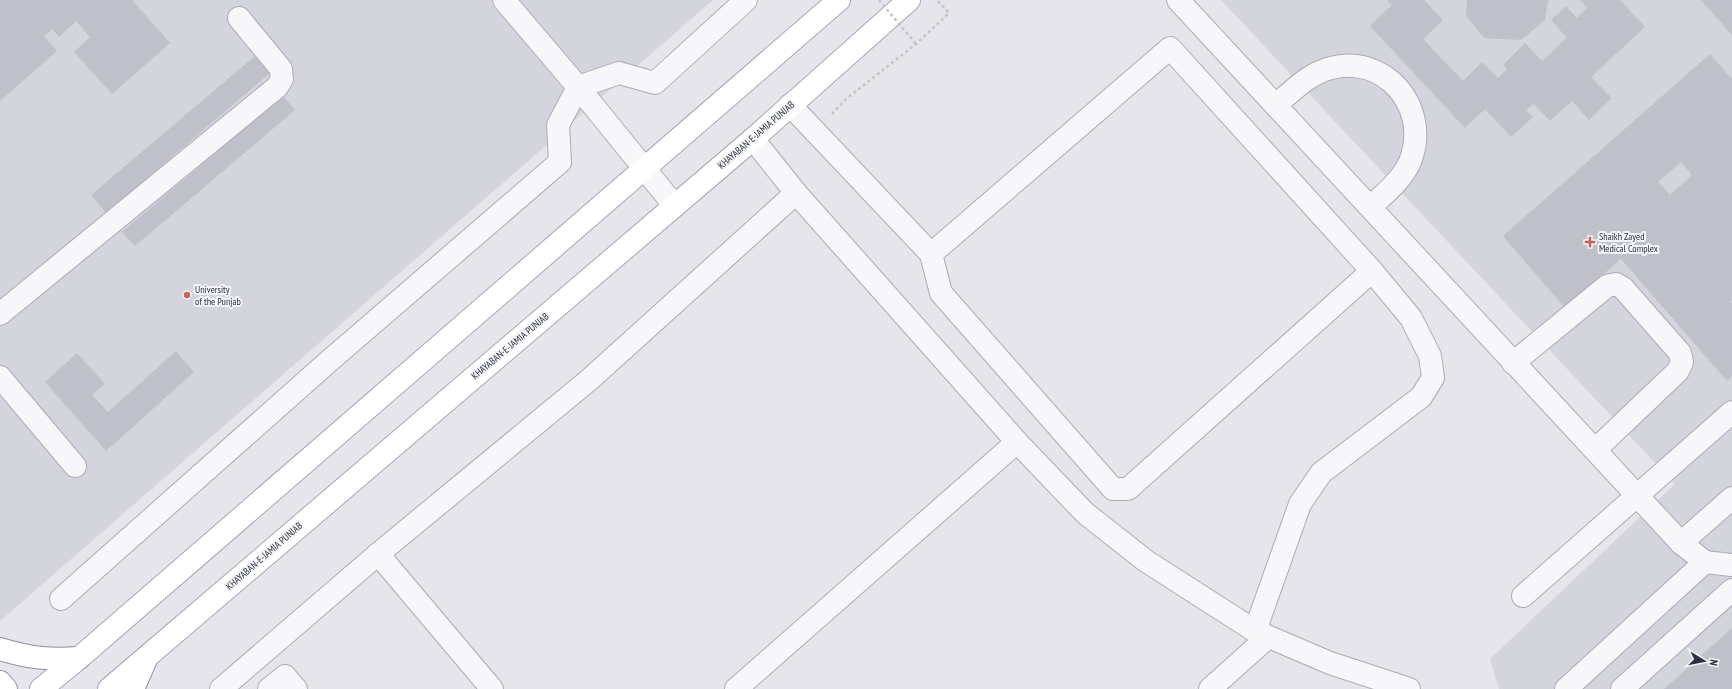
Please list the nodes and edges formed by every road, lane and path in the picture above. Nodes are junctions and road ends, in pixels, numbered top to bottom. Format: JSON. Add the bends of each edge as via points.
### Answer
{"nodes":[{"id":1,"x":504,"y":0,"type":"edge"},
{"id":2,"x":746,"y":0,"type":"edge"},
{"id":3,"x":839,"y":0,"type":"edge"},
{"id":4,"x":879,"y":0,"type":"edge"},
{"id":5,"x":909,"y":0,"type":"edge"},
{"id":6,"x":936,"y":0,"type":"edge"},
{"id":7,"x":1178,"y":0,"type":"edge"},
{"id":8,"x":239,"y":18,"type":"dead end"},
{"id":9,"x":916,"y":44,"type":"junction"},
{"id":10,"x":578,"y":87,"type":"junction"},
{"id":11,"x":846,"y":99,"type":"dead end"},
{"id":12,"x":790,"y":105,"type":"junction"},
{"id":13,"x":1276,"y":105,"type":"junction"},
{"id":14,"x":753,"y":139,"type":"junction"},
{"id":15,"x":645,"y":170,"type":"junction"},
{"id":16,"x":796,"y":192,"type":"junction"},
{"id":17,"x":674,"y":205,"type":"junction"},
{"id":18,"x":1371,"y":207,"type":"junction"},
{"id":19,"x":931,"y":254,"type":"junction"},
{"id":20,"x":1372,"y":271,"type":"junction"},
{"id":21,"x":0,"y":314,"type":"edge"},
{"id":22,"x":1512,"y":363,"type":"junction"},
{"id":23,"x":0,"y":377,"type":"edge"},
{"id":24,"x":1732,"y":412,"type":"edge"},
{"id":25,"x":1017,"y":442,"type":"junction"},
{"id":26,"x":1595,"y":450,"type":"junction"},
{"id":27,"x":75,"y":466,"type":"dead end"},
{"id":28,"x":1638,"y":496,"type":"junction"},
{"id":29,"x":1732,"y":498,"type":"edge"},
{"id":30,"x":1681,"y":543,"type":"junction"},
{"id":31,"x":378,"y":554,"type":"junction"},
{"id":32,"x":1705,"y":562,"type":"junction"},
{"id":33,"x":1732,"y":565,"type":"edge"},
{"id":34,"x":1732,"y":590,"type":"edge"},
{"id":35,"x":1523,"y":596,"type":"dead end"},
{"id":36,"x":61,"y":599,"type":"dead end"},
{"id":37,"x":1262,"y":634,"type":"junction"},
{"id":38,"x":0,"y":649,"type":"edge"},
{"id":39,"x":147,"y":657,"type":"junction"},
{"id":40,"x":79,"y":658,"type":"junction"},
{"id":41,"x":0,"y":682,"type":"edge"},
{"id":42,"x":6,"y":689,"type":"edge"},
{"id":43,"x":41,"y":689,"type":"edge"},
{"id":44,"x":109,"y":689,"type":"edge"},
{"id":45,"x":133,"y":689,"type":"edge"},
{"id":46,"x":221,"y":689,"type":"edge"},
{"id":47,"x":270,"y":689,"type":"edge"},
{"id":48,"x":296,"y":689,"type":"edge"},
{"id":49,"x":492,"y":689,"type":"edge"},
{"id":50,"x":736,"y":689,"type":"edge"},
{"id":51,"x":1210,"y":689,"type":"edge"},
{"id":52,"x":1409,"y":689,"type":"edge"},
{"id":53,"x":1566,"y":689,"type":"edge"},
{"id":54,"x":1622,"y":689,"type":"edge"}],
"edges":[{"from":1,"to":10,"type":"street"},
{"from":2,"to":10,"type":"street","via":[[655,83],[619,73]]},
{"from":3,"to":15,"type":"main road"},
{"from":4,"to":9,"type":"path","bridge":true},
{"from":5,"to":12,"type":"main road","name":"KHAYABAN-E-JAMIA PUNJAB"},
{"from":6,"to":9,"type":"path","via":[[949,13]]},
{"from":7,"to":13,"type":"street"},
{"from":8,"to":21,"type":"street","via":[[280,70],[282,79],[277,87]]},
{"from":9,"to":11,"type":"path"},
{"from":10,"to":15,"type":"street"},
{"from":10,"to":36,"type":"street","via":[[558,126],[560,162]]},
{"from":12,"to":14,"type":"main road","name":"KHAYABAN-E-JAMIA PUNJAB"},
{"from":12,"to":19,"type":"street"},
{"from":13,"to":18,"type":"street"},
{"from":13,"to":18,"type":"street","via":[[1316,74],[1331,68],[1348,66],[1379,73],[1404,94],[1412,109],[1416,125],[1412,157],[1405,172]]},
{"from":14,"to":16,"type":"street"},
{"from":14,"to":17,"type":"main road","name":"KHAYABAN-E-JAMIA PUNJAB"},
{"from":15,"to":17,"type":"street"},
{"from":15,"to":40,"type":"main road"},
{"from":16,"to":25,"type":"street"},
{"from":16,"to":31,"type":"street","via":[[589,380]]},
{"from":17,"to":39,"type":"main road","name":"KHAYABAN-E-JAMIA PUNJAB"},
{"from":18,"to":22,"type":"street"},
{"from":19,"to":20,"type":"street","via":[[1170,48]]},
{"from":19,"to":20,"type":"street","via":[[941,293],[1113,489],[1128,489]]},
{"from":20,"to":37,"type":"street","via":[[1411,318],[1430,356],[1433,378],[1421,397],[1321,473],[1300,504]]},
{"from":22,"to":26,"type":"street"},
{"from":22,"to":26,"type":"street","via":[[1607,286],[1616,284],[1623,288],[1680,353],[1682,362],[1678,371]]},
{"from":23,"to":27,"type":"street"},
{"from":24,"to":28,"type":"street"},
{"from":25,"to":37,"type":"street","via":[[1086,513],[1140,556],[1200,597]]},
{"from":25,"to":50,"type":"street"},
{"from":26,"to":28,"type":"street"},
{"from":28,"to":30,"type":"street"},
{"from":28,"to":35,"type":"street"},
{"from":29,"to":30,"type":"street"},
{"from":30,"to":32,"type":"street"},
{"from":31,"to":46,"type":"street"},
{"from":31,"to":49,"type":"street"},
{"from":32,"to":33,"type":"street"},
{"from":32,"to":53,"type":"street"},
{"from":34,"to":54,"type":"street"},
{"from":37,"to":51,"type":"street"},
{"from":37,"to":52,"type":"street","via":[[1330,663]]},
{"from":38,"to":40,"type":"main road","via":[[49,660]]},
{"from":39,"to":44,"type":"main road","name":"KHAYABAN-E-JAMIA PUNJAB"},
{"from":39,"to":45,"type":"main road"},
{"from":40,"to":43,"type":"main road"},
{"from":41,"to":42,"type":"main road"},
{"from":47,"to":48,"type":"street","via":[[285,676]]}]}
